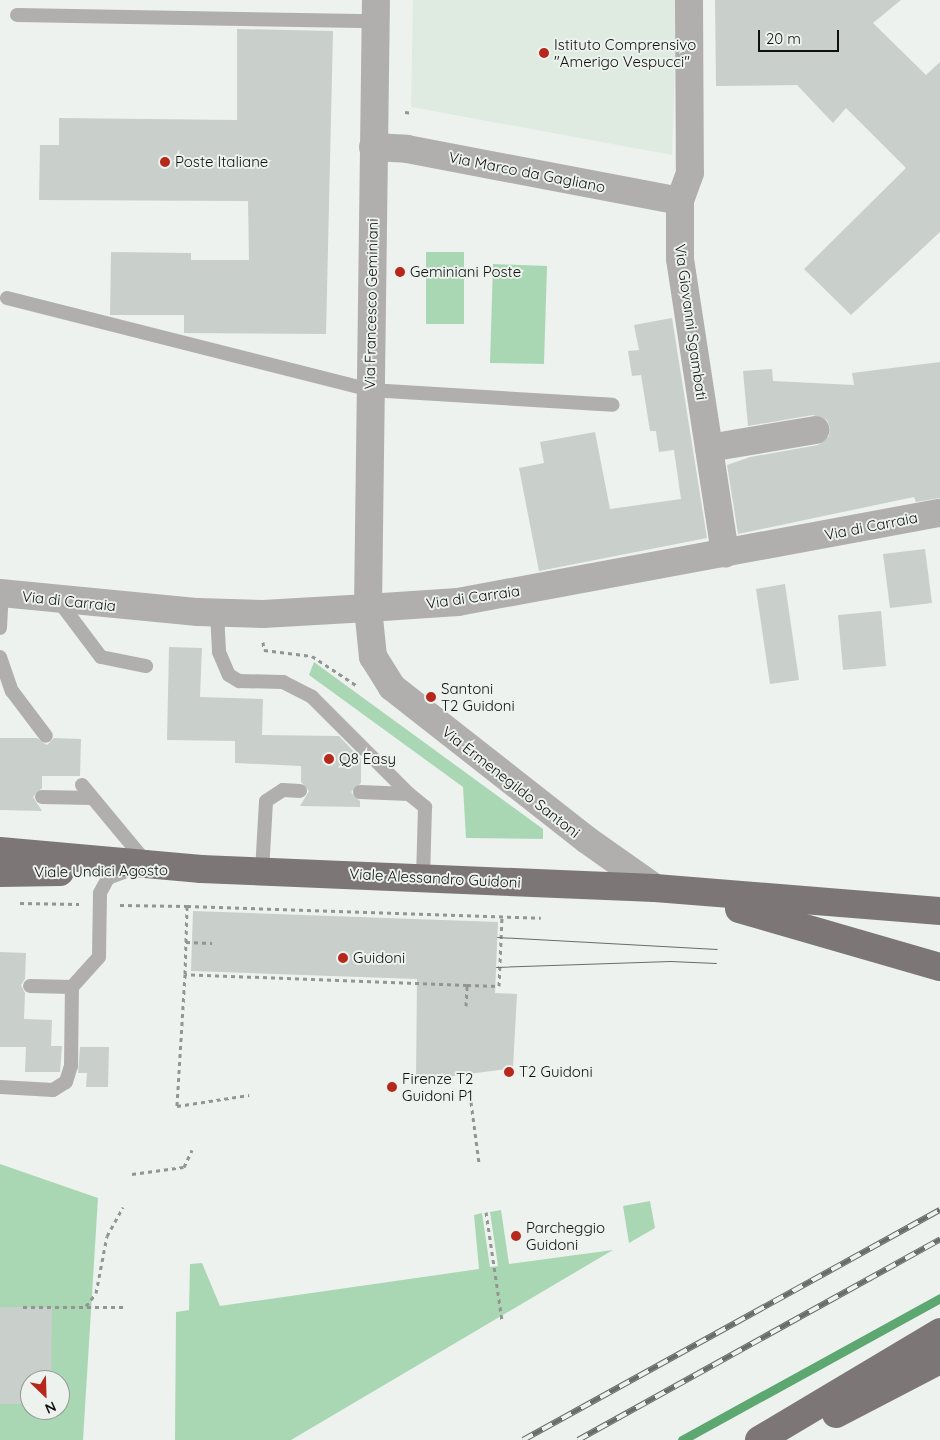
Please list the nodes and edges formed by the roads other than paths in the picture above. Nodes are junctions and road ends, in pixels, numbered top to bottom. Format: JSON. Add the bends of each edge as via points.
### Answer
{"nodes":[{"id":1,"x":689,"y":0,"type":"edge"},
{"id":2,"x":376,"y":10,"type":"edge"},
{"id":3,"x":17,"y":15,"type":"dead end"},
{"id":4,"x":373,"y":147,"type":"junction"},
{"id":5,"x":680,"y":201,"type":"junction"},
{"id":6,"x":7,"y":298,"type":"dead end"},
{"id":7,"x":370,"y":390,"type":"junction"},
{"id":8,"x":613,"y":405,"type":"dead end"},
{"id":9,"x":814,"y":430,"type":"dead end"},
{"id":10,"x":709,"y":448,"type":"junction"},
{"id":11,"x":940,"y":512,"type":"edge"},
{"id":12,"x":725,"y":554,"type":"junction"},
{"id":13,"x":1,"y":593,"type":"edge"},
{"id":14,"x":58,"y":600,"type":"junction"},
{"id":15,"x":368,"y":608,"type":"junction"},
{"id":16,"x":217,"y":612,"type":"junction"},
{"id":17,"x":0,"y":628,"type":"edge"},
{"id":18,"x":0,"y":657,"type":"edge"},
{"id":19,"x":146,"y":666,"type":"dead end"},
{"id":20,"x":46,"y":736,"type":"dead end"},
{"id":21,"x":82,"y":785,"type":"dead end"},
{"id":22,"x":300,"y":791,"type":"dead end"},
{"id":23,"x":360,"y":792,"type":"dead end"},
{"id":24,"x":409,"y":794,"type":"junction"},
{"id":25,"x":42,"y":797,"type":"dead end"},
{"id":26,"x":91,"y":798,"type":"junction"},
{"id":27,"x":0,"y":851,"type":"edge"},
{"id":28,"x":137,"y":868,"type":"junction"},
{"id":29,"x":201,"y":870,"type":"joint"},
{"id":30,"x":262,"y":871,"type":"junction"},
{"id":31,"x":0,"y":873,"type":"edge"},
{"id":32,"x":423,"y":877,"type":"junction"},
{"id":33,"x":655,"y":888,"type":"junction"},
{"id":34,"x":940,"y":911,"type":"edge"},
{"id":35,"x":940,"y":967,"type":"edge"},
{"id":36,"x":30,"y":986,"type":"dead end"},
{"id":37,"x":72,"y":987,"type":"junction"},
{"id":38,"x":0,"y":1087,"type":"edge"},
{"id":39,"x":940,"y":1332,"type":"edge"},
{"id":40,"x":940,"y":1360,"type":"edge"},
{"id":41,"x":759,"y":1440,"type":"edge"},
{"id":42,"x":786,"y":1440,"type":"edge"}],
"edges":[{"from":1,"to":5,"type":"street","name":"Via Giovanni Sgambati","via":[[690,172]]},
{"from":2,"to":3,"type":"lane"},
{"from":2,"to":4,"type":"street","name":"Via Francesco Geminiani"},
{"from":4,"to":5,"type":"street","name":"Via Marco da Gagliano","via":[[407,149]]},
{"from":4,"to":7,"type":"street","name":"Via Francesco Geminiani"},
{"from":5,"to":10,"type":"street","name":"Via Giovanni Sgambati","via":[[680,259]]},
{"from":6,"to":7,"type":"lane"},
{"from":7,"to":8,"type":"lane"},
{"from":7,"to":15,"type":"street","name":"Via Francesco Geminiani"},
{"from":9,"to":10,"type":"street"},
{"from":10,"to":12,"type":"street","name":"Via Giovanni Sgambati"},
{"from":11,"to":12,"type":"street","name":"Via di Carraia"},
{"from":12,"to":15,"type":"street","name":"Via di Carraia","via":[[458,602]]},
{"from":13,"to":14,"type":"street","name":"Via di Carraia"},
{"from":13,"to":17,"type":"lane"},
{"from":14,"to":16,"type":"street","name":"Via di Carraia"},
{"from":14,"to":19,"type":"lane","via":[[100,657]]},
{"from":15,"to":16,"type":"street","name":"Via di Carraia"},
{"from":15,"to":33,"type":"street","name":"Via Ermenegildo Santoni","via":[[371,650],[392,687],[587,840]]},
{"from":16,"to":24,"type":"lane","via":[[219,652],[229,675],[239,681],[283,682],[312,697]]},
{"from":18,"to":20,"type":"lane","via":[[12,691]]},
{"from":21,"to":26,"type":"lane"},
{"from":22,"to":30,"type":"lane","via":[[283,790],[266,801]]},
{"from":23,"to":24,"type":"lane"},
{"from":24,"to":32,"type":"lane","via":[[425,807]]},
{"from":25,"to":26,"type":"lane"},
{"from":26,"to":28,"type":"lane"},
{"from":27,"to":28,"type":"main road"},
{"from":28,"to":29,"type":"main road","name":"Viale Undici Agosto"},
{"from":28,"to":31,"type":"main road","name":"Viale Undici Agosto"},
{"from":28,"to":37,"type":"lane","via":[[108,878],[102,885],[99,956]]},
{"from":29,"to":30,"type":"main road","name":"Viale Alessandro Guidoni"},
{"from":30,"to":32,"type":"main road","name":"Viale Alessandro Guidoni"},
{"from":32,"to":33,"type":"main road","name":"Viale Alessandro Guidoni"},
{"from":33,"to":34,"type":"main road","name":"Viale Alessandro Guidoni","via":[[870,908]]},
{"from":33,"to":35,"type":"main road","via":[[813,927]]},
{"from":36,"to":37,"type":"lane"},
{"from":37,"to":38,"type":"lane","via":[[71,1066],[66,1082],[53,1090]]},
{"from":39,"to":41,"type":"main road"},
{"from":40,"to":42,"type":"main road"}]}
